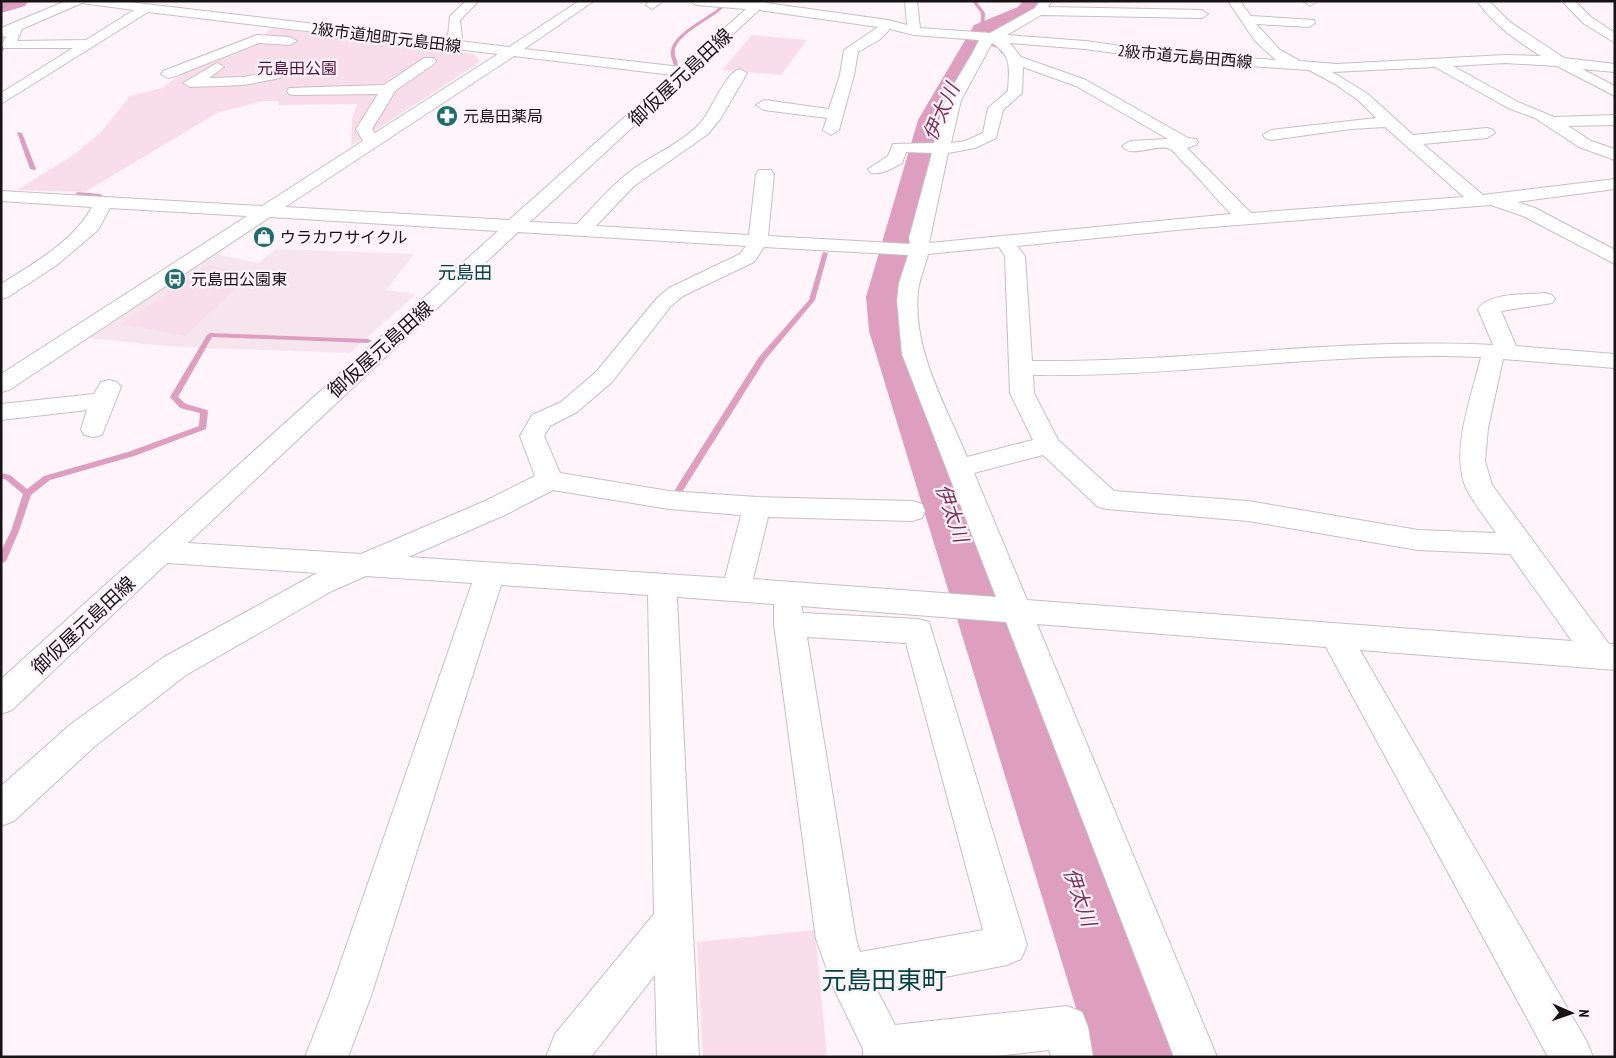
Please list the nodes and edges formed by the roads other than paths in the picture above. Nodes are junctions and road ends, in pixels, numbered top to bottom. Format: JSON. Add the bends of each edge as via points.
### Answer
{"nodes":[{"id":1,"x":77,"y":1,"type":"edge"},
{"id":2,"x":87,"y":1,"type":"edge"},
{"id":3,"x":473,"y":1,"type":"edge"},
{"id":4,"x":588,"y":1,"type":"edge"},
{"id":5,"x":696,"y":1,"type":"edge"},
{"id":6,"x":826,"y":1,"type":"edge"},
{"id":7,"x":911,"y":1,"type":"edge"},
{"id":8,"x":1135,"y":1,"type":"edge"},
{"id":9,"x":1193,"y":1,"type":"edge"},
{"id":10,"x":1234,"y":1,"type":"edge"},
{"id":11,"x":1484,"y":1,"type":"edge"},
{"id":12,"x":1568,"y":1,"type":"edge"},
{"id":13,"x":759,"y":4,"type":"edge"},
{"id":14,"x":240,"y":5,"type":"dead end"},
{"id":15,"x":1042,"y":6,"type":"edge"},
{"id":16,"x":146,"y":8,"type":"junction"},
{"id":17,"x":819,"y":13,"type":"junction"},
{"id":18,"x":1142,"y":14,"type":"junction"},
{"id":19,"x":215,"y":17,"type":"junction"},
{"id":20,"x":1248,"y":20,"type":"junction"},
{"id":21,"x":1309,"y":23,"type":"dead end"},
{"id":22,"x":888,"y":24,"type":"junction"},
{"id":23,"x":16,"y":28,"type":"junction"},
{"id":24,"x":914,"y":31,"type":"junction"},
{"id":25,"x":1,"y":33,"type":"edge"},
{"id":26,"x":994,"y":38,"type":"junction"},
{"id":27,"x":1615,"y":39,"type":"edge"},
{"id":28,"x":305,"y":42,"type":"dead end"},
{"id":29,"x":90,"y":44,"type":"junction"},
{"id":30,"x":445,"y":44,"type":"junction"},
{"id":31,"x":352,"y":46,"type":"dead end"},
{"id":32,"x":510,"y":52,"type":"junction"},
{"id":33,"x":1016,"y":60,"type":"junction"},
{"id":34,"x":429,"y":61,"type":"junction"},
{"id":35,"x":446,"y":61,"type":"dead end"},
{"id":36,"x":196,"y":62,"type":"junction"},
{"id":37,"x":1436,"y":62,"type":"junction"},
{"id":38,"x":1560,"y":62,"type":"junction"},
{"id":39,"x":470,"y":63,"type":"dead end"},
{"id":40,"x":485,"y":64,"type":"dead end"},
{"id":41,"x":1303,"y":66,"type":"junction"},
{"id":42,"x":1615,"y":68,"type":"edge"},
{"id":43,"x":684,"y":72,"type":"junction"},
{"id":44,"x":740,"y":73,"type":"dead end"},
{"id":45,"x":168,"y":74,"type":"dead end"},
{"id":46,"x":275,"y":74,"type":"dead end"},
{"id":47,"x":389,"y":89,"type":"junction"},
{"id":48,"x":294,"y":91,"type":"dead end"},
{"id":49,"x":1615,"y":92,"type":"edge"},
{"id":50,"x":1,"y":100,"type":"edge"},
{"id":51,"x":764,"y":105,"type":"dead end"},
{"id":52,"x":836,"y":115,"type":"junction"},
{"id":53,"x":1615,"y":120,"type":"edge"},
{"id":54,"x":1389,"y":122,"type":"junction"},
{"id":55,"x":1550,"y":122,"type":"junction"},
{"id":56,"x":831,"y":130,"type":"dead end"},
{"id":57,"x":1488,"y":133,"type":"dead end"},
{"id":58,"x":1271,"y":135,"type":"dead end"},
{"id":59,"x":1203,"y":138,"type":"dead end"},
{"id":60,"x":370,"y":139,"type":"dead end"},
{"id":61,"x":1409,"y":140,"type":"junction"},
{"id":62,"x":1181,"y":144,"type":"junction"},
{"id":63,"x":1130,"y":146,"type":"dead end"},
{"id":64,"x":941,"y":148,"type":"junction"},
{"id":65,"x":1615,"y":155,"type":"edge"},
{"id":66,"x":877,"y":169,"type":"dead end"},
{"id":67,"x":765,"y":174,"type":"dead end"},
{"id":68,"x":1615,"y":184,"type":"edge"},
{"id":69,"x":1,"y":196,"type":"edge"},
{"id":70,"x":1485,"y":200,"type":"junction"},
{"id":71,"x":104,"y":201,"type":"junction"},
{"id":72,"x":267,"y":212,"type":"junction"},
{"id":73,"x":1247,"y":218,"type":"junction"},
{"id":74,"x":516,"y":227,"type":"junction"},
{"id":75,"x":581,"y":231,"type":"junction"},
{"id":76,"x":1004,"y":241,"type":"junction"},
{"id":77,"x":758,"y":242,"type":"junction"},
{"id":78,"x":918,"y":249,"type":"junction"},
{"id":79,"x":1615,"y":258,"type":"edge"},
{"id":80,"x":1,"y":293,"type":"edge"},
{"id":81,"x":1544,"y":299,"type":"dead end"},
{"id":82,"x":1500,"y":351,"type":"junction"},
{"id":83,"x":1615,"y":360,"type":"edge"},
{"id":84,"x":1021,"y":368,"type":"junction"},
{"id":85,"x":1,"y":385,"type":"edge"},
{"id":86,"x":1,"y":412,"type":"edge"},
{"id":87,"x":93,"y":429,"type":"dead end"},
{"id":88,"x":1048,"y":445,"type":"junction"},
{"id":89,"x":959,"y":468,"type":"junction"},
{"id":90,"x":550,"y":480,"type":"junction"},
{"id":91,"x":758,"y":507,"type":"junction"},
{"id":92,"x":912,"y":511,"type":"dead end"},
{"id":93,"x":1518,"y":544,"type":"junction"},
{"id":94,"x":163,"y":552,"type":"junction"},
{"id":95,"x":364,"y":565,"type":"junction"},
{"id":96,"x":490,"y":573,"type":"junction"},
{"id":97,"x":662,"y":585,"type":"junction"},
{"id":98,"x":736,"y":590,"type":"junction"},
{"id":99,"x":787,"y":609,"type":"junction"},
{"id":100,"x":1012,"y":611,"type":"junction"},
{"id":101,"x":1336,"y":636,"type":"junction"},
{"id":102,"x":1608,"y":656,"type":"edge"},
{"id":103,"x":1,"y":700,"type":"edge"},
{"id":104,"x":1,"y":809,"type":"edge"},
{"id":105,"x":674,"y":920,"type":"junction"},
{"id":106,"x":848,"y":975,"type":"junction"},
{"id":107,"x":884,"y":1052,"type":"edge"},
{"id":108,"x":326,"y":1057,"type":"edge"},
{"id":109,"x":567,"y":1057,"type":"edge"},
{"id":110,"x":678,"y":1057,"type":"edge"},
{"id":111,"x":1072,"y":1057,"type":"edge"},
{"id":112,"x":1196,"y":1057,"type":"edge"},
{"id":113,"x":1572,"y":1057,"type":"edge"}],
"edges":[{"from":1,"to":23,"type":"street"},
{"from":2,"to":16,"type":"street","name":"2級市道旭町元島田線"},
{"from":3,"to":30,"type":"street","via":[[454,19],[455,38]]},
{"from":4,"to":32,"type":"street"},
{"from":5,"to":13,"type":"street","name":"2級市道元島田西線"},
{"from":6,"to":17,"type":"street"},
{"from":7,"to":24,"type":"street"},
{"from":8,"to":18,"type":"street"},
{"from":9,"to":18,"type":"street","via":[[1202,14]]},
{"from":10,"to":20,"type":"street"},
{"from":11,"to":38,"type":"street","via":[[1487,9]]},
{"from":12,"to":27,"type":"street","via":[[1587,20]]},
{"from":13,"to":17,"type":"street","name":"2級市道元島田西線"},
{"from":13,"to":43,"type":"street","name":"御仮屋元島田線"},
{"from":14,"to":19,"type":"street"},
{"from":15,"to":18,"type":"street"},
{"from":15,"to":26,"type":"street"},
{"from":16,"to":19,"type":"street","name":"2級市道旭町元島田線"},
{"from":16,"to":29,"type":"street"},
{"from":17,"to":22,"type":"street","name":"2級市道元島田西線"},
{"from":19,"to":30,"type":"street","name":"2級市道旭町元島田線"},
{"from":20,"to":21,"type":"street"},
{"from":20,"to":41,"type":"street","via":[[1265,46],[1283,60]]},
{"from":22,"to":24,"type":"street","name":"2級市道元島田西線"},
{"from":22,"to":52,"type":"street","via":[[874,37],[851,50]]},
{"from":23,"to":25,"type":"street"},
{"from":23,"to":29,"type":"street","via":[[9,45]]},
{"from":24,"to":26,"type":"street","name":"2級市道元島田西線"},
{"from":26,"to":33,"type":"street","via":[[1005,45]]},
{"from":26,"to":41,"type":"street","name":"2級市道元島田西線","via":[[1085,45],[1175,57]]},
{"from":26,"to":64,"type":"street","via":[[984,42],[954,100]]},
{"from":28,"to":36,"type":"street","via":[[258,40]]},
{"from":29,"to":50,"type":"street"},
{"from":30,"to":32,"type":"street","name":"2級市道旭町元島田線"},
{"from":31,"to":34,"type":"street","via":[[409,52]]},
{"from":32,"to":43,"type":"street","name":"2級市道旭町元島田線"},
{"from":32,"to":72,"type":"street"},
{"from":33,"to":62,"type":"street","via":[[1081,83]]},
{"from":33,"to":64,"type":"street","via":[[1015,93],[996,108],[990,135],[980,142],[958,148]]},
{"from":34,"to":35,"type":"street"},
{"from":34,"to":47,"type":"street"},
{"from":36,"to":45,"type":"street"},
{"from":36,"to":46,"type":"street","via":[[222,65],[190,83],[244,81]]},
{"from":37,"to":38,"type":"street","name":"2級市道元島田西線","via":[[1505,59]]},
{"from":37,"to":41,"type":"street","name":"2級市道元島田西線","via":[[1380,67]]},
{"from":37,"to":55,"type":"street","via":[[1493,95]]},
{"from":38,"to":42,"type":"street","name":"2級市道元島田西線"},
{"from":38,"to":49,"type":"street"},
{"from":39,"to":40,"type":"street"},
{"from":41,"to":54,"type":"street","via":[[1340,81]]},
{"from":43,"to":74,"type":"street","name":"御仮屋元島田線"},
{"from":44,"to":75,"type":"street","via":[[703,130],[676,153],[635,177]]},
{"from":47,"to":48,"type":"street"},
{"from":47,"to":60,"type":"street","via":[[364,129]]},
{"from":51,"to":52,"type":"street"},
{"from":52,"to":56,"type":"street"},
{"from":53,"to":55,"type":"street"},
{"from":54,"to":58,"type":"street"},
{"from":54,"to":61,"type":"street"},
{"from":55,"to":65,"type":"street","via":[[1585,144]]},
{"from":57,"to":61,"type":"street"},
{"from":59,"to":62,"type":"street"},
{"from":61,"to":70,"type":"street"},
{"from":62,"to":63,"type":"street"},
{"from":62,"to":73,"type":"street","via":[[1221,194]]},
{"from":64,"to":66,"type":"street","via":[[899,147],[896,159]]},
{"from":64,"to":78,"type":"street"},
{"from":67,"to":77,"type":"street"},
{"from":68,"to":70,"type":"street"},
{"from":69,"to":71,"type":"street"},
{"from":70,"to":73,"type":"street"},
{"from":70,"to":79,"type":"street","via":[[1529,212]]},
{"from":71,"to":72,"type":"street"},
{"from":71,"to":80,"type":"street","via":[[91,226],[50,261]]},
{"from":72,"to":74,"type":"street"},
{"from":72,"to":85,"type":"street"},
{"from":73,"to":76,"type":"street"},
{"from":74,"to":75,"type":"street"},
{"from":74,"to":94,"type":"street","name":"御仮屋元島田線"},
{"from":75,"to":77,"type":"street"},
{"from":76,"to":78,"type":"street"},
{"from":76,"to":84,"type":"street","via":[[1015,256]]},
{"from":77,"to":78,"type":"street","via":[[883,250]]},
{"from":77,"to":90,"type":"street","via":[[748,258],[676,292],[664,302],[604,377],[569,407],[541,420],[532,436]]},
{"from":78,"to":89,"type":"street","via":[[908,302],[913,354]]},
{"from":81,"to":82,"type":"street","via":[[1498,304],[1489,309]]},
{"from":82,"to":83,"type":"street"},
{"from":82,"to":84,"type":"street","via":[[1390,350],[1170,366],[1082,370]]},
{"from":82,"to":93,"type":"street","via":[[1476,428],[1472,461],[1479,487]]},
{"from":84,"to":88,"type":"street","via":[[1022,393]]},
{"from":86,"to":87,"type":"street","via":[[106,393]]},
{"from":88,"to":89,"type":"street"},
{"from":88,"to":93,"type":"street","via":[[1107,500],[1248,511],[1418,540]]},
{"from":89,"to":100,"type":"street"},
{"from":90,"to":91,"type":"street","via":[[669,500]]},
{"from":90,"to":95,"type":"street","via":[[495,508]]},
{"from":91,"to":92,"type":"street"},
{"from":91,"to":98,"type":"street"},
{"from":93,"to":102,"type":"street"},
{"from":94,"to":95,"type":"street"},
{"from":94,"to":103,"type":"street","name":"御仮屋元島田線"},
{"from":95,"to":96,"type":"street"},
{"from":95,"to":104,"type":"street","via":[[322,583],[175,666],[83,735]]},
{"from":96,"to":97,"type":"street"},
{"from":96,"to":108,"type":"street","via":[[350,996]]},
{"from":97,"to":98,"type":"street"},
{"from":97,"to":105,"type":"street"},
{"from":98,"to":99,"type":"street"},
{"from":99,"to":100,"type":"street","via":[[962,608]]},
{"from":99,"to":106,"type":"street","via":[[836,939]]},
{"from":99,"to":106,"type":"street","via":[[918,631],[1007,945]]},
{"from":100,"to":101,"type":"street"},
{"from":100,"to":112,"type":"street"},
{"from":101,"to":102,"type":"street"},
{"from":101,"to":113,"type":"street"},
{"from":105,"to":109,"type":"street","via":[[570,1049]]},
{"from":105,"to":110,"type":"street"},
{"from":106,"to":107,"type":"street"},
{"from":107,"to":111,"type":"street","via":[[1067,1026]]}]}
